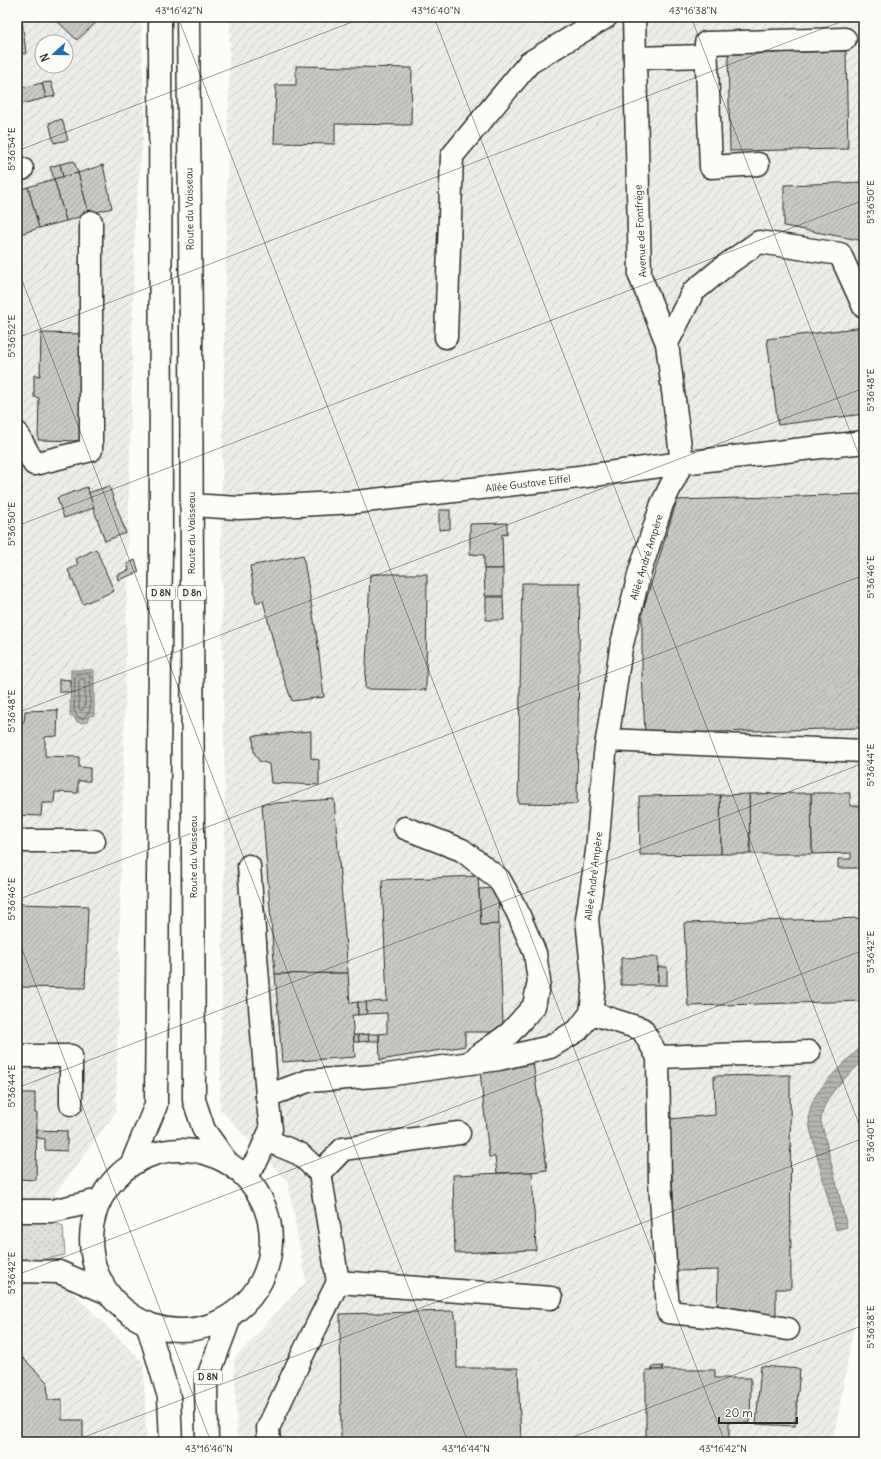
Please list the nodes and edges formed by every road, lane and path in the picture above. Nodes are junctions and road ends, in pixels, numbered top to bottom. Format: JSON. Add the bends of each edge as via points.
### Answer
{"nodes":[{"id":1,"x":160,"y":17,"type":"edge"},
{"id":2,"x":188,"y":17,"type":"edge"},
{"id":3,"x":606,"y":17,"type":"edge"},
{"id":4,"x":634,"y":17,"type":"edge"},
{"id":5,"x":845,"y":39,"type":"dead end"},
{"id":6,"x":706,"y":56,"type":"junction"},
{"id":7,"x":635,"y":58,"type":"junction"},
{"id":8,"x":758,"y":164,"type":"dead end"},
{"id":9,"x":91,"y":222,"type":"dead end"},
{"id":10,"x":864,"y":307,"type":"edge"},
{"id":11,"x":446,"y":337,"type":"dead end"},
{"id":12,"x":667,"y":343,"type":"junction"},
{"id":13,"x":17,"y":433,"type":"edge"},
{"id":14,"x":864,"y":442,"type":"edge"},
{"id":15,"x":682,"y":463,"type":"junction"},
{"id":16,"x":191,"y":505,"type":"junction"},
{"id":17,"x":607,"y":740,"type":"junction"},
{"id":18,"x":864,"y":751,"type":"edge"},
{"id":19,"x":405,"y":828,"type":"dead end"},
{"id":20,"x":17,"y":841,"type":"edge"},
{"id":21,"x":94,"y":841,"type":"dead end"},
{"id":22,"x":249,"y":866,"type":"dead end"},
{"id":23,"x":591,"y":1013,"type":"junction"},
{"id":24,"x":809,"y":1052,"type":"dead end"},
{"id":25,"x":17,"y":1056,"type":"edge"},
{"id":26,"x":658,"y":1057,"type":"junction"},
{"id":27,"x":468,"y":1063,"type":"junction"},
{"id":28,"x":267,"y":1096,"type":"junction"},
{"id":29,"x":71,"y":1104,"type":"dead end"},
{"id":30,"x":459,"y":1133,"type":"dead end"},
{"id":31,"x":266,"y":1140,"type":"junction"},
{"id":32,"x":226,"y":1161,"type":"junction"},
{"id":33,"x":132,"y":1163,"type":"junction"},
{"id":34,"x":320,"y":1173,"type":"junction"},
{"id":35,"x":245,"y":1176,"type":"junction"},
{"id":36,"x":100,"y":1200,"type":"junction"},
{"id":37,"x":17,"y":1211,"type":"edge"},
{"id":38,"x":17,"y":1271,"type":"edge"},
{"id":39,"x":338,"y":1282,"type":"junction"},
{"id":40,"x":108,"y":1294,"type":"junction"},
{"id":41,"x":551,"y":1298,"type":"dead end"},
{"id":42,"x":231,"y":1315,"type":"junction"},
{"id":43,"x":147,"y":1324,"type":"junction"},
{"id":44,"x":788,"y":1329,"type":"dead end"},
{"id":45,"x":171,"y":1442,"type":"edge"},
{"id":46,"x":207,"y":1442,"type":"edge"},
{"id":47,"x":269,"y":1442,"type":"edge"}],
"edges":[{"from":1,"to":33,"type":"main road","number":"D 8N","via":[[161,542],[156,1105]]},
{"from":2,"to":16,"type":"main road","name":"Route du Vaisseau","number":"D 8n"},
{"from":3,"to":11,"type":"main road","via":[[529,63],[452,156]]},
{"from":4,"to":7,"type":"main road","name":"Avenue de Fontfrège"},
{"from":5,"to":6,"type":"main road","via":[[706,43]]},
{"from":6,"to":7,"type":"main road"},
{"from":6,"to":8,"type":"main road","via":[[711,167]]},
{"from":7,"to":12,"type":"main road","name":"Avenue de Fontfrège","via":[[640,276]]},
{"from":9,"to":13,"type":"main road","via":[[91,450],[34,464]]},
{"from":10,"to":12,"type":"main road","via":[[840,254],[758,242],[693,292]]},
{"from":12,"to":15,"type":"main road","name":"Avenue de Fontfrège"},
{"from":14,"to":15,"type":"main road","name":"Allée Gustave Eiffel"},
{"from":15,"to":16,"type":"main road","name":"Allée Gustave Eiffel","via":[[356,502],[239,508]]},
{"from":15,"to":17,"type":"main road","name":"Allée André Ampère","via":[[662,504],[640,571],[621,648]]},
{"from":16,"to":32,"type":"main road","name":"Route du Vaisseau","number":"D 8n","via":[[194,1100],[204,1130]]},
{"from":17,"to":18,"type":"main road"},
{"from":17,"to":23,"type":"main road","name":"Allée André Ampère","via":[[597,851],[587,919],[594,988]]},
{"from":19,"to":27,"type":"main road","via":[[462,850],[499,879],[517,911],[535,953],[538,981],[534,1006],[509,1034]]},
{"from":20,"to":21,"type":"main road"},
{"from":22,"to":28,"type":"main road"},
{"from":23,"to":26,"type":"main road","via":[[642,1029]]},
{"from":23,"to":27,"type":"main road","via":[[578,1030],[550,1047],[499,1059]]},
{"from":24,"to":26,"type":"main road"},
{"from":25,"to":29,"type":"main road","via":[[71,1056]]},
{"from":26,"to":44,"type":"main road","via":[[660,1181],[668,1312]]},
{"from":27,"to":28,"type":"main road","via":[[387,1075],[308,1081]]},
{"from":28,"to":31,"type":"main road","via":[[272,1129]]},
{"from":30,"to":34,"type":"main road","via":[[343,1149]]},
{"from":31,"to":34,"type":"main road","via":[[300,1154]]},
{"from":31,"to":35,"type":"main road","via":[[257,1160]]},
{"from":32,"to":33,"type":"main road","via":[[203,1152],[178,1149],[154,1153]]},
{"from":32,"to":35,"type":"main road"},
{"from":33,"to":36,"type":"main road","via":[[113,1179]]},
{"from":34,"to":39,"type":"main road"},
{"from":35,"to":42,"type":"main road","via":[[261,1198],[270,1222],[271,1249],[265,1274],[251,1297]]},
{"from":36,"to":37,"type":"main road","via":[[52,1211]]},
{"from":36,"to":40,"type":"main road","via":[[92,1223],[91,1248],[96,1272]]},
{"from":38,"to":40,"type":"main road","via":[[58,1272]]},
{"from":39,"to":41,"type":"main road"},
{"from":39,"to":47,"type":"main road","via":[[268,1428]]},
{"from":40,"to":43,"type":"main road","via":[[126,1311]]},
{"from":42,"to":43,"type":"main road","via":[[211,1325],[190,1330],[168,1329]]},
{"from":42,"to":46,"type":"main road","number":"D 8N","via":[[206,1382]]},
{"from":43,"to":45,"type":"main road","via":[[169,1397]]}]}
